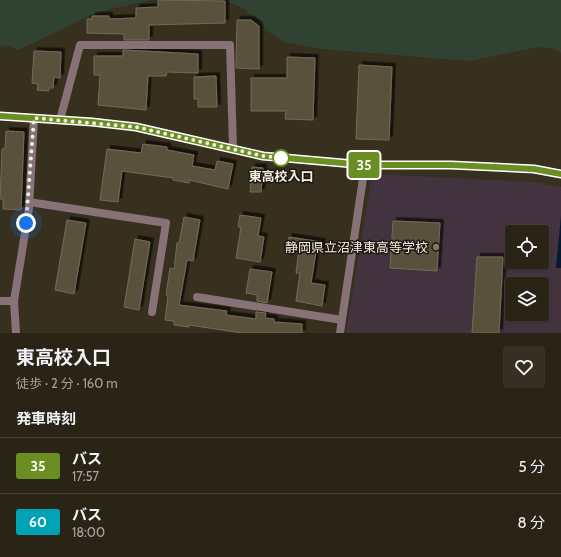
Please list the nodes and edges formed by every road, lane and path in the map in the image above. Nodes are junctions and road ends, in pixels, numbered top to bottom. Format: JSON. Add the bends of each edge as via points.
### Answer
{"nodes":[{"id":1,"x":0,"y":116,"type":"edge"},
{"id":2,"x":34,"y":118,"type":"junction"},
{"id":3,"x":60,"y":120,"type":"junction"},
{"id":4,"x":234,"y":149,"type":"junction"},
{"id":5,"x":365,"y":165,"type":"junction"},
{"id":6,"x":561,"y":174,"type":"edge"},
{"id":7,"x":29,"y":202,"type":"junction"},
{"id":8,"x":197,"y":297,"type":"dead end"},
{"id":9,"x":0,"y":301,"type":"edge"},
{"id":10,"x":14,"y":301,"type":"junction"},
{"id":11,"x":152,"y":312,"type":"dead end"},
{"id":12,"x":342,"y":320,"type":"junction"},
{"id":13,"x":16,"y":333,"type":"edge"},
{"id":14,"x":340,"y":333,"type":"edge"}],
"edges":[{"from":1,"to":2,"type":"main road"},
{"from":2,"to":3,"type":"main road"},
{"from":2,"to":7,"type":"street"},
{"from":3,"to":4,"type":"main road","via":[[136,127]]},
{"from":3,"to":4,"type":"street","via":[[80,45],[230,45]]},
{"from":4,"to":5,"type":"main road","via":[[263,156]]},
{"from":5,"to":6,"type":"main road","via":[[459,165],[534,169]]},
{"from":5,"to":12,"type":"street"},
{"from":7,"to":10,"type":"street"},
{"from":7,"to":11,"type":"street","via":[[166,223]]},
{"from":8,"to":12,"type":"street"},
{"from":9,"to":10,"type":"street"},
{"from":10,"to":13,"type":"street"},
{"from":12,"to":14,"type":"street"}]}
